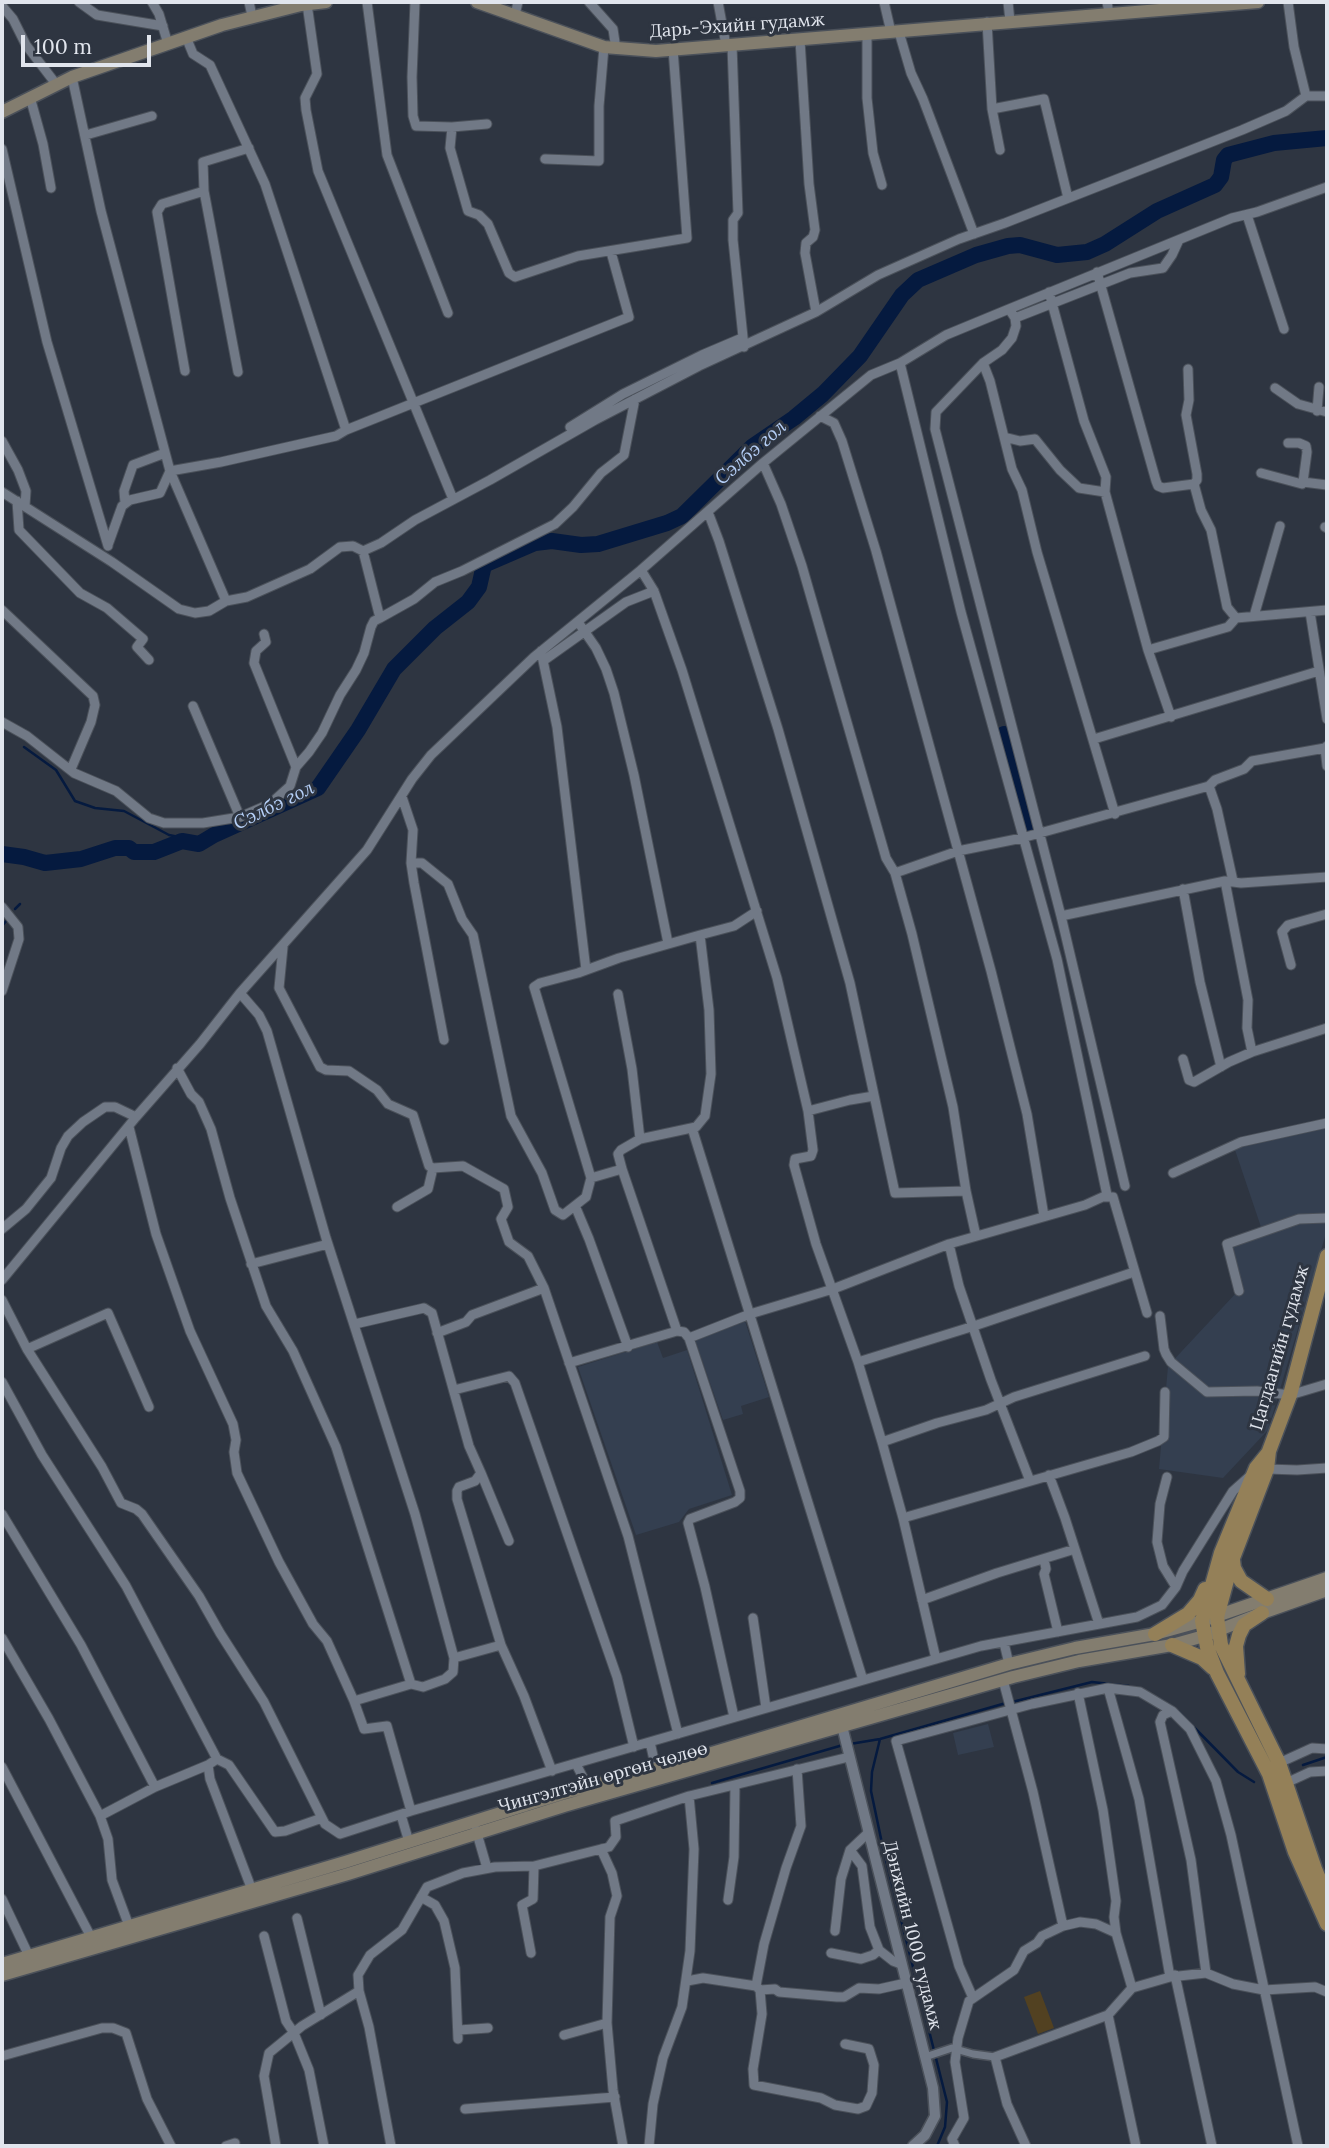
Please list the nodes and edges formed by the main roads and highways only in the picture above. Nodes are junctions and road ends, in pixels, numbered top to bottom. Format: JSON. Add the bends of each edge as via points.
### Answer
{"nodes":[{"id":1,"x":326,"y":2,"type":"edge"},
{"id":2,"x":477,"y":2,"type":"edge"},
{"id":3,"x":1258,"y":2,"type":"edge"},
{"id":4,"x":1108,"y":7,"type":"edge"},
{"id":5,"x":2,"y":112,"type":"edge"},
{"id":6,"x":1327,"y":1256,"type":"edge"},
{"id":7,"x":1322,"y":1293,"type":"edge"},
{"id":8,"x":1227,"y":1555,"type":"junction"},
{"id":9,"x":1327,"y":1577,"type":"edge"},
{"id":10,"x":1327,"y":1590,"type":"edge"},
{"id":11,"x":1265,"y":1606,"type":"junction"},
{"id":12,"x":1211,"y":1626,"type":"junction"},
{"id":13,"x":1156,"y":1634,"type":"junction"},
{"id":14,"x":1172,"y":1645,"type":"junction"},
{"id":15,"x":1217,"y":1673,"type":"junction"},
{"id":16,"x":1241,"y":1689,"type":"junction"},
{"id":17,"x":475,"y":1828,"type":"junction"},
{"id":18,"x":1327,"y":1897,"type":"edge"},
{"id":19,"x":1327,"y":1924,"type":"edge"},
{"id":20,"x":2,"y":1964,"type":"edge"},
{"id":21,"x":2,"y":1975,"type":"edge"}],
"edges":[{"from":1,"to":5,"type":"main road","via":[[252,16],[186,37],[72,77]]},
{"from":2,"to":4,"type":"main road","name":"Дарь-Эхийн гудамж","via":[[610,48],[644,51],[895,32]]},
{"from":3,"to":4,"type":"main road","name":"Дарь-Эхийн гудамж"},
{"from":6,"to":7,"type":"main road","name":"Цагдаагийн гудамж"},
{"from":7,"to":8,"type":"main road","name":"Цагдаагийн гудамж","via":[[1290,1395]]},
{"from":8,"to":11,"type":"main road","via":[[1241,1581]]},
{"from":8,"to":12,"type":"main road","name":"Цагдаагийн гудамж"},
{"from":8,"to":13,"type":"main road","via":[[1188,1614]]},
{"from":9,"to":11,"type":"main road"},
{"from":10,"to":11,"type":"main road"},
{"from":11,"to":12,"type":"main road"},
{"from":11,"to":16,"type":"main road","via":[[1244,1625],[1236,1646]]},
{"from":12,"to":13,"type":"main road","name":"Чингэлтэйн өргөн чөлөө"},
{"from":12,"to":14,"type":"main road","name":"Чингэлтэйн өргөн чөлөө"},
{"from":12,"to":15,"type":"main road"},
{"from":12,"to":16,"type":"main road"},
{"from":13,"to":17,"type":"main road","name":"Чингэлтэйн өргөн чөлөө","via":[[1009,1664],[588,1787]]},
{"from":14,"to":15,"type":"main road","via":[[1202,1658]]},
{"from":14,"to":17,"type":"main road","name":"Чингэлтэйн өргөн чөлөө","via":[[1079,1661],[846,1743]]},
{"from":15,"to":19,"type":"main road","via":[[1269,1774],[1295,1852]]},
{"from":16,"to":18,"type":"main road","via":[[1279,1763]]},
{"from":17,"to":20,"type":"main road","name":"Чингэлтэйн өргөн чөлөө","via":[[409,1842]]},
{"from":17,"to":21,"type":"main road","name":"Чингэлтэйн өргөн чөлөө","via":[[348,1874]]}]}
